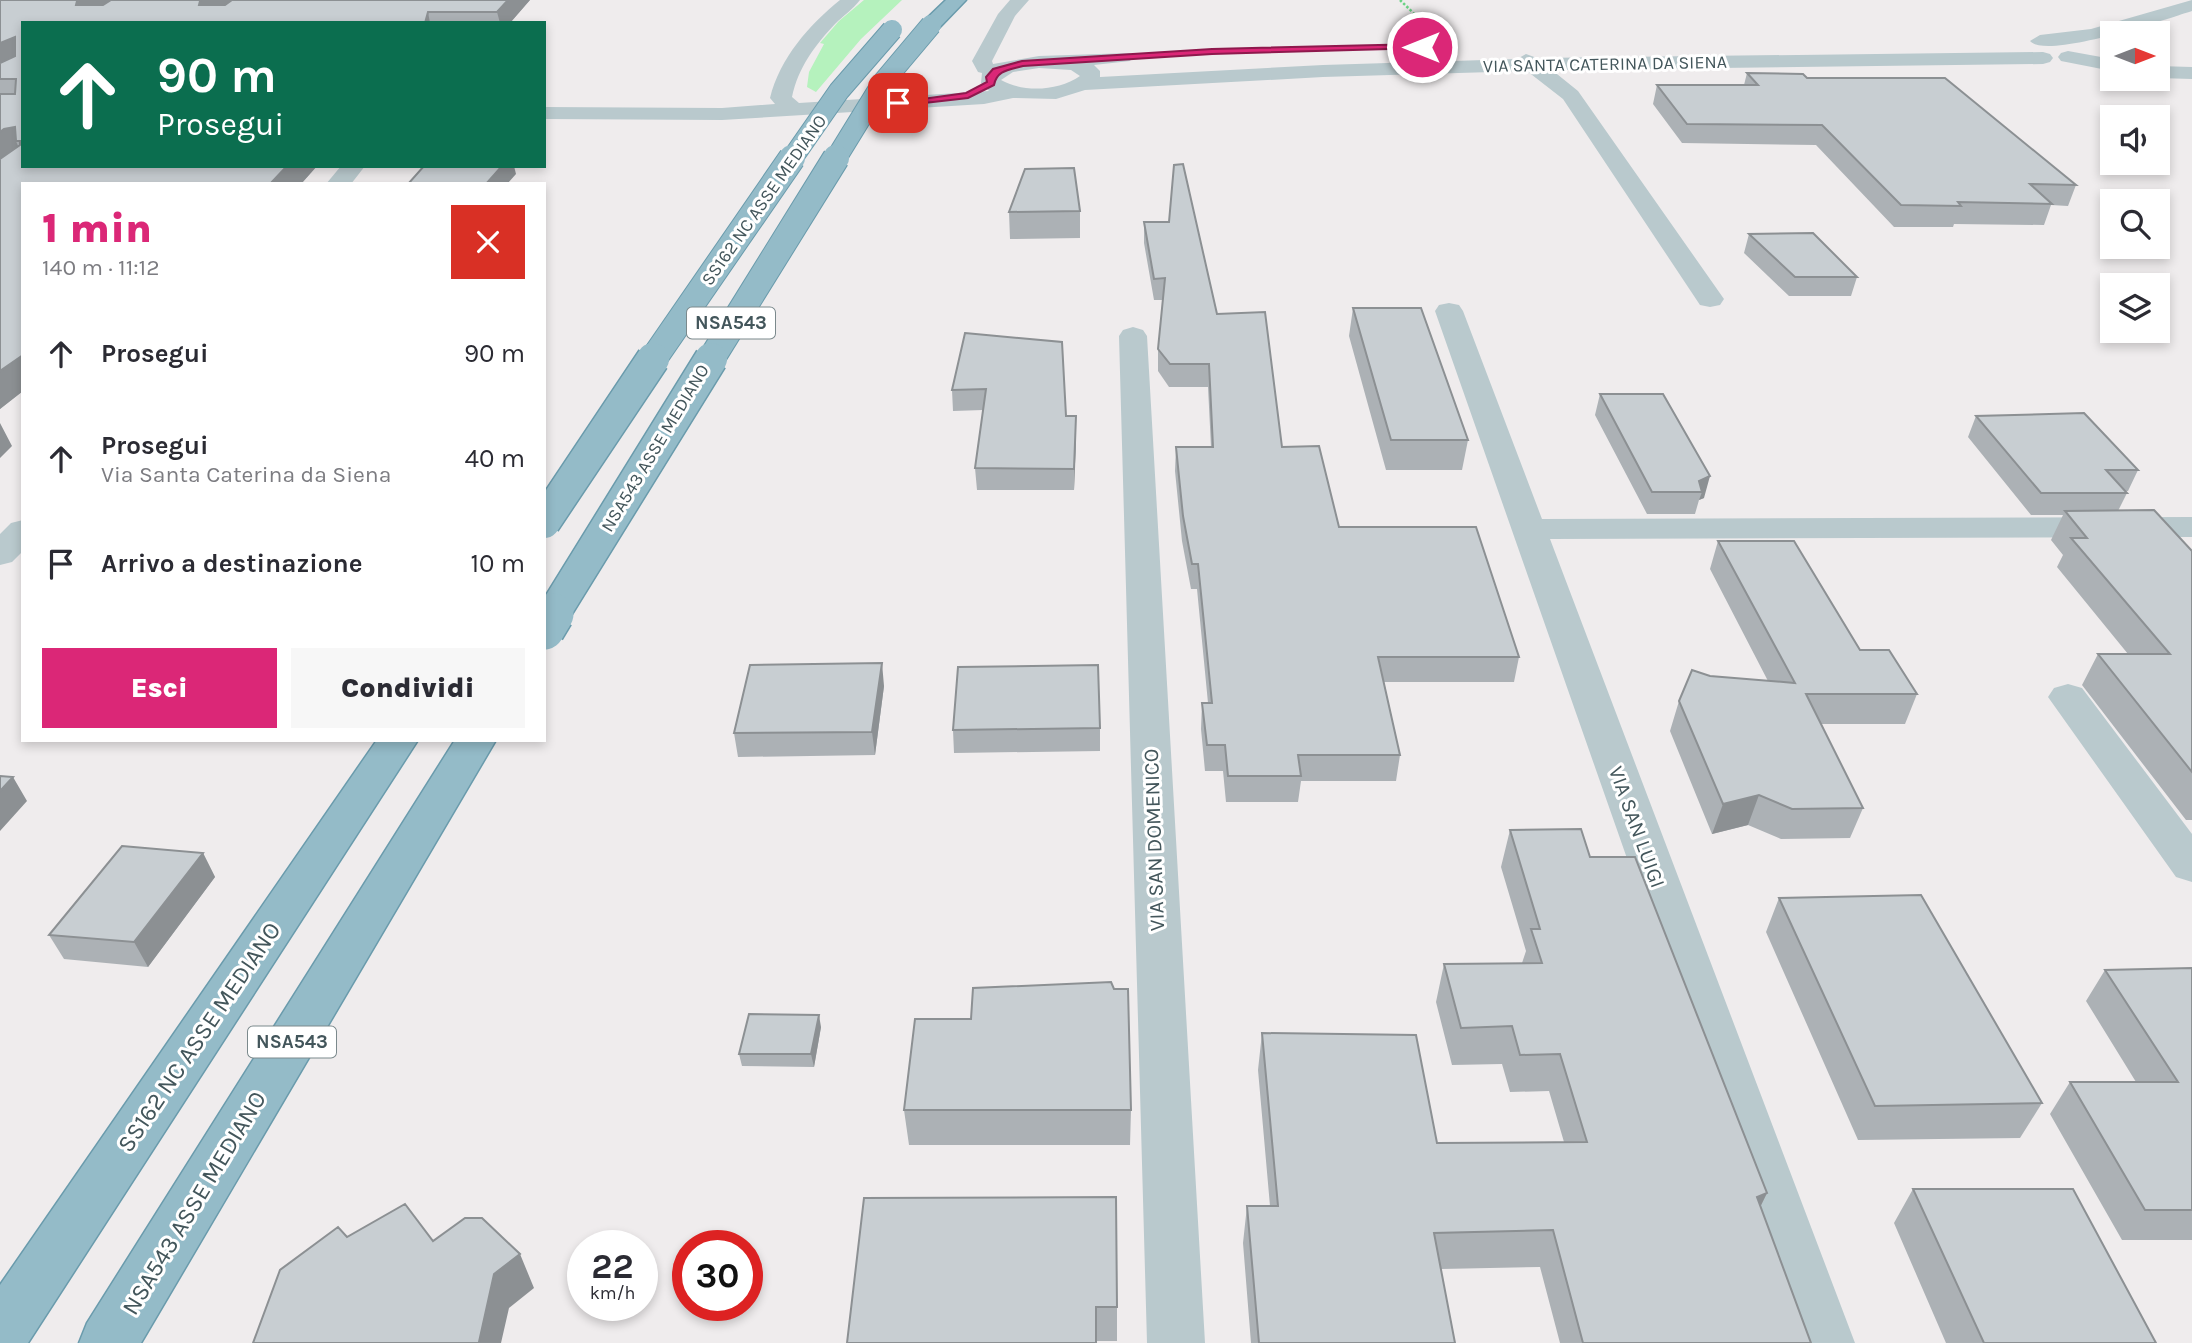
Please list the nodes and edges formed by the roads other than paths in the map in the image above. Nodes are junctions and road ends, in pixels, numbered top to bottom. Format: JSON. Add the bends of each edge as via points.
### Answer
{"nodes":[{"id":1,"x":851,"y":0,"type":"edge"},
{"id":2,"x":957,"y":0,"type":"edge"},
{"id":3,"x":1020,"y":0,"type":"edge"},
{"id":4,"x":2192,"y":5,"type":"edge"},
{"id":5,"x":912,"y":21,"type":"junction"},
{"id":6,"x":2093,"y":35,"type":"junction"},
{"id":7,"x":1894,"y":45,"type":"junction"},
{"id":8,"x":1448,"y":46,"type":"road end"},
{"id":9,"x":2041,"y":50,"type":"junction"},
{"id":10,"x":2070,"y":54,"type":"junction"},
{"id":11,"x":1146,"y":55,"type":"dead end"},
{"id":12,"x":1524,"y":56,"type":"junction"},
{"id":13,"x":1916,"y":60,"type":"junction"},
{"id":14,"x":1054,"y":62,"type":"junction"},
{"id":15,"x":2100,"y":62,"type":"edge"},
{"id":16,"x":2170,"y":72,"type":"edge"},
{"id":17,"x":2192,"y":73,"type":"edge"},
{"id":18,"x":994,"y":77,"type":"junction"},
{"id":19,"x":1084,"y":84,"type":"junction"},
{"id":20,"x":1014,"y":92,"type":"junction"},
{"id":21,"x":950,"y":100,"type":"junction"},
{"id":22,"x":794,"y":110,"type":"junction"},
{"id":23,"x":546,"y":113,"type":"edge"},
{"id":24,"x":352,"y":168,"type":"edge"},
{"id":25,"x":340,"y":182,"type":"edge"},
{"id":26,"x":1710,"y":299,"type":"dead end"},
{"id":27,"x":1449,"y":311,"type":"dead end"},
{"id":28,"x":1133,"y":336,"type":"dead end"},
{"id":29,"x":546,"y":520,"type":"edge"},
{"id":30,"x":2192,"y":527,"type":"edge"},
{"id":31,"x":1527,"y":529,"type":"junction"},
{"id":32,"x":21,"y":532,"type":"edge"},
{"id":33,"x":0,"y":555,"type":"edge"},
{"id":34,"x":546,"y":626,"type":"edge"},
{"id":35,"x":2068,"y":697,"type":"dead end"},
{"id":36,"x":397,"y":742,"type":"edge"},
{"id":37,"x":475,"y":742,"type":"edge"},
{"id":38,"x":2192,"y":866,"type":"edge"},
{"id":39,"x":0,"y":1335,"type":"edge"},
{"id":40,"x":108,"y":1343,"type":"edge"},
{"id":41,"x":1176,"y":1343,"type":"edge"},
{"id":42,"x":1826,"y":1343,"type":"edge"}],
"edges":[{"from":1,"to":22,"type":"street","via":[[825,20],[782,88],[781,98]]},
{"from":2,"to":5,"type":"highway","name":"SS162 NC ASSE MEDIANO"},
{"from":3,"to":18,"type":"street","via":[[1007,14],[982,61]]},
{"from":4,"to":6,"type":"street"},
{"from":5,"to":29,"type":"highway","name":"SS162 NC ASSE MEDIANO","bridge":true,"via":[[839,91]]},
{"from":5,"to":34,"type":"highway","name":"NSA543 ASSE MEDIANO","number":"NSA543","bridge":true,"via":[[883,82]]},
{"from":6,"to":9,"type":"street"},
{"from":6,"to":10,"type":"street"},
{"from":7,"to":9,"type":"street","name":"VIA SANTA CATERINA DA SIENA","via":[[2019,40]]},
{"from":7,"to":12,"type":"street","name":"VIA SANTA CATERINA DA SIENA"},
{"from":7,"to":13,"type":"street"},
{"from":8,"to":12,"type":"street","name":"VIA SANTA CATERINA DA SIENA"},
{"from":9,"to":10,"type":"street"},
{"from":9,"to":13,"type":"street","name":"VIA SANTA CATERINA DA SIENA"},
{"from":10,"to":15,"type":"street"},
{"from":11,"to":14,"type":"street"},
{"from":12,"to":13,"type":"street","name":"VIA SANTA CATERINA DA SIENA"},
{"from":12,"to":19,"type":"street","name":"VIA SANTA CATERINA DA SIENA"},
{"from":12,"to":26,"type":"street","via":[[1571,95]]},
{"from":14,"to":18,"type":"street","via":[[1022,64]]},
{"from":14,"to":19,"type":"street","via":[[1090,71]]},
{"from":16,"to":17,"type":"street"},
{"from":18,"to":20,"type":"street","via":[[999,88]]},
{"from":18,"to":21,"type":"street","via":[[968,96]]},
{"from":19,"to":20,"type":"street","name":"VIA SANTA CATERINA DA SIENA","via":[[1057,92]]},
{"from":20,"to":21,"type":"street"},
{"from":21,"to":22,"type":"street"},
{"from":22,"to":23,"type":"street"},
{"from":24,"to":25,"type":"street"},
{"from":27,"to":31,"type":"street","name":"VIA SAN LUIGI"},
{"from":28,"to":41,"type":"street","name":"VIA SAN DOMENICO"},
{"from":30,"to":31,"type":"street"},
{"from":31,"to":42,"type":"street","name":"VIA SAN LUIGI"},
{"from":32,"to":33,"type":"street"},
{"from":35,"to":38,"type":"street"},
{"from":36,"to":39,"type":"highway","name":"SS162 NC ASSE MEDIANO"},
{"from":37,"to":40,"type":"highway","name":"NSA543 ASSE MEDIANO","number":"NSA543"}]}
